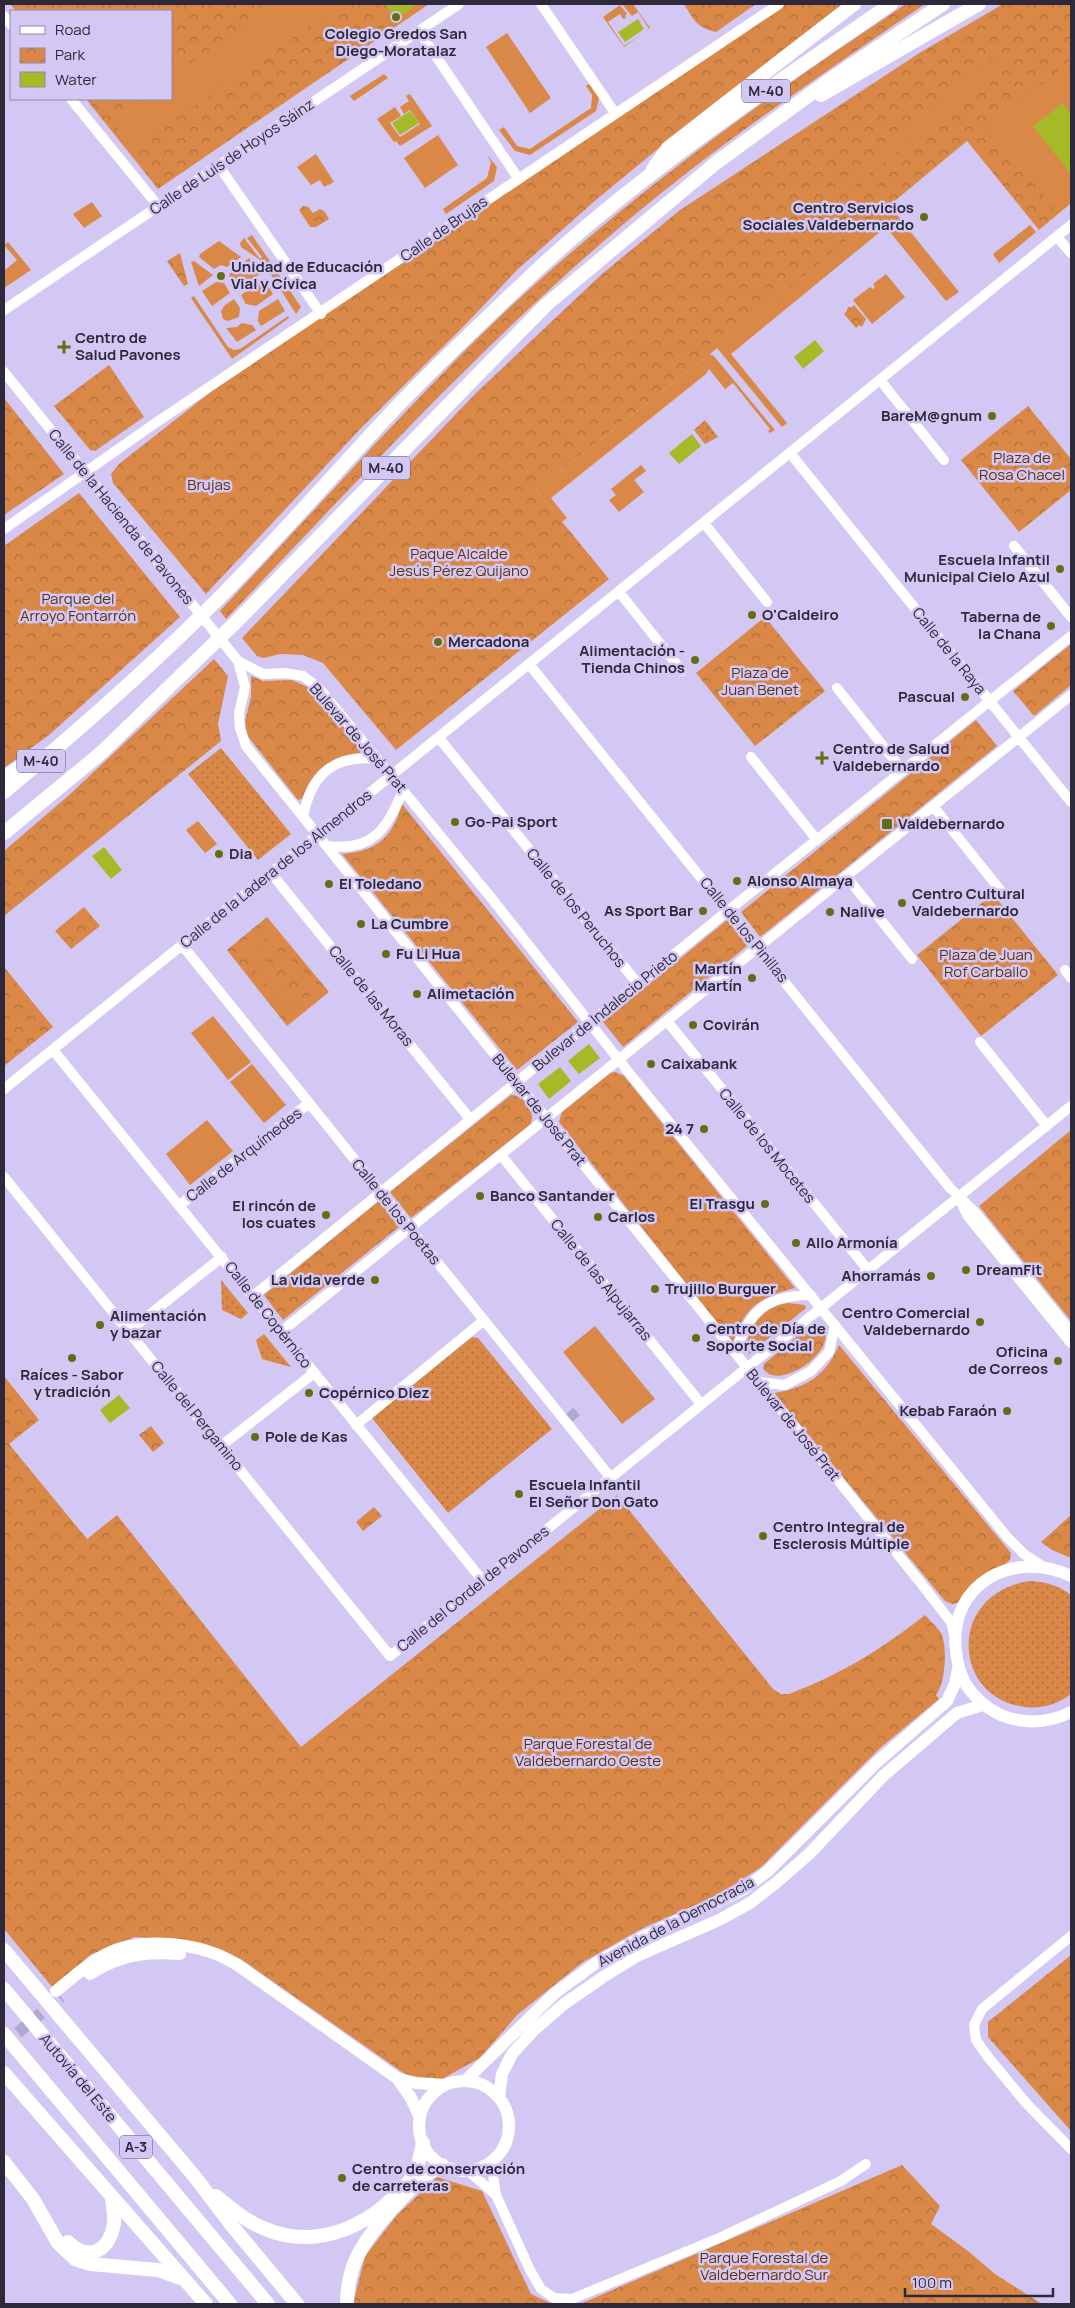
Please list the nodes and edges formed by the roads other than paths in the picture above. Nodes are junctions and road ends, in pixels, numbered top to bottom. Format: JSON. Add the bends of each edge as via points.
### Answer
{"nodes":[{"id":1,"x":459,"y":4,"type":"edge"},
{"id":2,"x":541,"y":4,"type":"edge"},
{"id":3,"x":779,"y":4,"type":"edge"},
{"id":4,"x":854,"y":4,"type":"edge"},
{"id":5,"x":891,"y":4,"type":"edge"},
{"id":6,"x":943,"y":4,"type":"edge"},
{"id":7,"x":979,"y":4,"type":"edge"},
{"id":8,"x":419,"y":31,"type":"junction"},
{"id":9,"x":72,"y":100,"type":"edge"},
{"id":10,"x":615,"y":113,"type":"junction"},
{"id":11,"x":766,"y":126,"type":"junction"},
{"id":12,"x":219,"y":166,"type":"junction"},
{"id":13,"x":518,"y":178,"type":"junction"},
{"id":14,"x":644,"y":181,"type":"junction"},
{"id":15,"x":159,"y":207,"type":"junction"},
{"id":16,"x":1071,"y":225,"type":"edge"},
{"id":17,"x":1057,"y":236,"type":"junction"},
{"id":18,"x":1071,"y":253,"type":"edge"},
{"id":19,"x":4,"y":311,"type":"edge"},
{"id":20,"x":321,"y":314,"type":"junction"},
{"id":21,"x":4,"y":372,"type":"edge"},
{"id":22,"x":880,"y":380,"type":"junction"},
{"id":23,"x":790,"y":453,"type":"junction"},
{"id":24,"x":944,"y":460,"type":"dead end"},
{"id":25,"x":86,"y":473,"type":"junction"},
{"id":26,"x":704,"y":523,"type":"junction"},
{"id":27,"x":4,"y":529,"type":"edge"},
{"id":28,"x":1014,"y":546,"type":"dead end"},
{"id":29,"x":619,"y":592,"type":"junction"},
{"id":30,"x":767,"y":602,"type":"dead end"},
{"id":31,"x":1071,"y":617,"type":"edge"},
{"id":32,"x":1071,"y":636,"type":"edge"},
{"id":33,"x":238,"y":661,"type":"junction"},
{"id":34,"x":529,"y":664,"type":"junction"},
{"id":35,"x":682,"y":671,"type":"dead end"},
{"id":36,"x":837,"y":688,"type":"dead end"},
{"id":37,"x":1071,"y":695,"type":"edge"},
{"id":38,"x":990,"y":701,"type":"junction"},
{"id":39,"x":78,"y":731,"type":"junction"},
{"id":40,"x":1019,"y":737,"type":"junction"},
{"id":41,"x":439,"y":738,"type":"junction"},
{"id":42,"x":751,"y":757,"type":"dead end"},
{"id":43,"x":378,"y":759,"type":"junction"},
{"id":44,"x":904,"y":771,"type":"junction"},
{"id":45,"x":392,"y":776,"type":"junction"},
{"id":46,"x":4,"y":777,"type":"edge"},
{"id":47,"x":403,"y":790,"type":"junction"},
{"id":48,"x":4,"y":792,"type":"edge"},
{"id":49,"x":1071,"y":802,"type":"edge"},
{"id":50,"x":933,"y":806,"type":"junction"},
{"id":51,"x":304,"y":817,"type":"junction"},
{"id":52,"x":4,"y":833,"type":"edge"},
{"id":53,"x":317,"y":834,"type":"junction"},
{"id":54,"x":817,"y":840,"type":"junction"},
{"id":55,"x":327,"y":846,"type":"junction"},
{"id":56,"x":271,"y":873,"type":"junction"},
{"id":57,"x":846,"y":876,"type":"junction"},
{"id":58,"x":1001,"y":891,"type":"dead end"},
{"id":59,"x":728,"y":912,"type":"junction"},
{"id":60,"x":182,"y":945,"type":"junction"},
{"id":61,"x":758,"y":948,"type":"junction"},
{"id":62,"x":912,"y":959,"type":"dead end"},
{"id":63,"x":638,"y":984,"type":"junction"},
{"id":64,"x":667,"y":1021,"type":"junction"},
{"id":65,"x":590,"y":1022,"type":"junction"},
{"id":66,"x":980,"y":1042,"type":"dead end"},
{"id":67,"x":53,"y":1050,"type":"junction"},
{"id":68,"x":619,"y":1059,"type":"junction"},
{"id":69,"x":516,"y":1081,"type":"junction"},
{"id":70,"x":4,"y":1089,"type":"edge"},
{"id":71,"x":308,"y":1104,"type":"junction"},
{"id":72,"x":1071,"y":1106,"type":"edge"},
{"id":73,"x":546,"y":1118,"type":"junction"},
{"id":74,"x":470,"y":1119,"type":"junction"},
{"id":75,"x":1047,"y":1126,"type":"junction"},
{"id":76,"x":500,"y":1155,"type":"junction"},
{"id":77,"x":4,"y":1177,"type":"edge"},
{"id":78,"x":380,"y":1192,"type":"junction"},
{"id":79,"x":958,"y":1197,"type":"junction"},
{"id":80,"x":180,"y":1205,"type":"junction"},
{"id":81,"x":409,"y":1229,"type":"junction"},
{"id":82,"x":222,"y":1257,"type":"junction"},
{"id":83,"x":868,"y":1270,"type":"junction"},
{"id":84,"x":811,"y":1294,"type":"junction"},
{"id":85,"x":253,"y":1296,"type":"junction"},
{"id":86,"x":822,"y":1308,"type":"junction"},
{"id":87,"x":483,"y":1321,"type":"junction"},
{"id":88,"x":835,"y":1325,"type":"junction"},
{"id":89,"x":129,"y":1332,"type":"junction"},
{"id":90,"x":282,"y":1332,"type":"junction"},
{"id":91,"x":1071,"y":1332,"type":"edge"},
{"id":92,"x":1071,"y":1344,"type":"edge"},
{"id":93,"x":735,"y":1352,"type":"junction"},
{"id":94,"x":747,"y":1367,"type":"junction"},
{"id":95,"x":314,"y":1373,"type":"junction"},
{"id":96,"x":759,"y":1382,"type":"junction"},
{"id":97,"x":701,"y":1404,"type":"junction"},
{"id":98,"x":356,"y":1425,"type":"junction"},
{"id":99,"x":221,"y":1446,"type":"junction"},
{"id":100,"x":610,"y":1478,"type":"junction"},
{"id":101,"x":1042,"y":1566,"type":"junction"},
{"id":102,"x":1071,"y":1576,"type":"edge"},
{"id":103,"x":483,"y":1581,"type":"junction"},
{"id":104,"x":954,"y":1635,"type":"junction"},
{"id":105,"x":390,"y":1656,"type":"joint"},
{"id":106,"x":958,"y":1669,"type":"junction"},
{"id":107,"x":983,"y":1705,"type":"junction"},
{"id":108,"x":1069,"y":1715,"type":"edge"},
{"id":109,"x":1071,"y":1936,"type":"edge"},
{"id":110,"x":4,"y":1950,"type":"edge"},
{"id":111,"x":4,"y":1989,"type":"edge"},
{"id":112,"x":59,"y":1994,"type":"tunnel mouth"},
{"id":113,"x":4,"y":2034,"type":"edge"},
{"id":114,"x":4,"y":2073,"type":"edge"},
{"id":115,"x":397,"y":2078,"type":"junction"},
{"id":116,"x":466,"y":2081,"type":"junction"},
{"id":117,"x":444,"y":2085,"type":"junction"},
{"id":118,"x":499,"y":2098,"type":"junction"},
{"id":119,"x":420,"y":2118,"type":"junction"},
{"id":120,"x":423,"y":2143,"type":"junction"},
{"id":121,"x":1071,"y":2149,"type":"edge"},
{"id":122,"x":4,"y":2151,"type":"edge"},
{"id":123,"x":4,"y":2162,"type":"edge"},
{"id":124,"x":491,"y":2162,"type":"junction"},
{"id":125,"x":442,"y":2164,"type":"junction"},
{"id":126,"x":866,"y":2164,"type":"dead end"},
{"id":127,"x":466,"y":2170,"type":"junction"},
{"id":128,"x":195,"y":2177,"type":"junction"},
{"id":129,"x":496,"y":2195,"type":"junction"},
{"id":130,"x":112,"y":2199,"type":"junction"},
{"id":131,"x":184,"y":2280,"type":"junction"},
{"id":132,"x":206,"y":2304,"type":"edge"},
{"id":133,"x":230,"y":2304,"type":"edge"},
{"id":134,"x":268,"y":2304,"type":"edge"},
{"id":135,"x":297,"y":2304,"type":"edge"},
{"id":136,"x":347,"y":2304,"type":"edge"}],
"edges":[{"from":1,"to":8,"type":"street","name":"Calle de Luis de Hoyos Sáinz"},
{"from":2,"to":10,"type":"street"},
{"from":3,"to":10,"type":"street","name":"Calle de Brujas"},
{"from":4,"to":14,"type":"highway","via":[[668,148]]},
{"from":5,"to":14,"type":"highway","number":"M-40"},
{"from":6,"to":11,"type":"highway","number":"M-40"},
{"from":7,"to":11,"type":"highway"},
{"from":8,"to":12,"type":"street","name":"Calle de Luis de Hoyos Sáinz"},
{"from":8,"to":13,"type":"street"},
{"from":9,"to":15,"type":"street"},
{"from":10,"to":13,"type":"street","name":"Calle de Brujas"},
{"from":11,"to":52,"type":"highway","number":"M-40","via":[[717,162],[546,305],[237,622],[101,753]]},
{"from":12,"to":15,"type":"street","name":"Calle de Luis de Hoyos Sáinz"},
{"from":12,"to":20,"type":"street"},
{"from":13,"to":20,"type":"street","name":"Calle de Brujas"},
{"from":14,"to":39,"type":"highway","number":"M-40","via":[[521,285],[392,413],[219,598]]},
{"from":15,"to":19,"type":"street","name":"Calle de Luis de Hoyos Sáinz"},
{"from":16,"to":17,"type":"street","name":"Calle de la Ladera de los Almendros"},
{"from":17,"to":18,"type":"street"},
{"from":17,"to":22,"type":"street","name":"Calle de la Ladera de los Almendros"},
{"from":20,"to":25,"type":"street","name":"Calle de Brujas"},
{"from":21,"to":25,"type":"street","name":"Calle de la Hacienda de Pavones"},
{"from":22,"to":23,"type":"street","name":"Calle de la Ladera de los Almendros"},
{"from":22,"to":24,"type":"street"},
{"from":23,"to":26,"type":"street","name":"Calle de la Ladera de los Almendros"},
{"from":23,"to":38,"type":"street","name":"Calle de la Raya"},
{"from":25,"to":27,"type":"street","name":"Calle de Brujas"},
{"from":25,"to":33,"type":"street","name":"Calle de la Hacienda de Pavones"},
{"from":26,"to":29,"type":"street","name":"Calle de la Ladera de los Almendros"},
{"from":26,"to":30,"type":"street"},
{"from":28,"to":31,"type":"street"},
{"from":29,"to":34,"type":"street","name":"Calle de la Ladera de los Almendros"},
{"from":29,"to":35,"type":"street"},
{"from":32,"to":38,"type":"street","name":"Bulevar de Indalecio Prieto"},
{"from":33,"to":43,"type":"street","name":"Bulevar de José Prat","via":[[263,674],[303,676],[318,687]]},
{"from":33,"to":51,"type":"street","name":"Bulevar de José Prat","via":[[246,687],[239,713],[246,746]]},
{"from":34,"to":41,"type":"street","name":"Calle de la Ladera de los Almendros"},
{"from":34,"to":59,"type":"street","name":"Calle de los Pinillas"},
{"from":36,"to":44,"type":"street"},
{"from":37,"to":40,"type":"street"},
{"from":38,"to":40,"type":"street","name":"Calle de la Raya"},
{"from":38,"to":44,"type":"street","name":"Bulevar de Indalecio Prieto"},
{"from":39,"to":46,"type":"highway"},
{"from":39,"to":48,"type":"highway","number":"M-40"},
{"from":40,"to":49,"type":"street","name":"Calle de la Raya"},
{"from":40,"to":50,"type":"street"},
{"from":41,"to":45,"type":"street","name":"Calle de la Ladera de los Almendros"},
{"from":41,"to":63,"type":"street","name":"Calle de los Peruchos"},
{"from":42,"to":54,"type":"street"},
{"from":43,"to":45,"type":"street","name":"Bulevar de José Prat"},
{"from":43,"to":51,"type":"street","name":"Calle de la Ladera de los Almendros","via":[[354,758],[327,770],[310,793]]},
{"from":44,"to":54,"type":"street","name":"Bulevar de Indalecio Prieto"},
{"from":45,"to":47,"type":"street","name":"Bulevar de José Prat"},
{"from":45,"to":53,"type":"street","name":"Calle de la Ladera de los Almendros"},
{"from":47,"to":55,"type":"street","name":"Calle de la Ladera de los Almendros","via":[[384,830],[362,844],[344,849]]},
{"from":47,"to":65,"type":"street","name":"Bulevar de José Prat"},
{"from":50,"to":57,"type":"street"},
{"from":50,"to":58,"type":"street"},
{"from":51,"to":53,"type":"street","name":"Bulevar de José Prat"},
{"from":53,"to":55,"type":"street","name":"Bulevar de José Prat"},
{"from":53,"to":56,"type":"street","name":"Calle de la Ladera de los Almendros"},
{"from":54,"to":59,"type":"street","name":"Bulevar de Indalecio Prieto"},
{"from":55,"to":69,"type":"street","name":"Bulevar de José Prat"},
{"from":56,"to":60,"type":"street","name":"Calle de la Ladera de los Almendros"},
{"from":56,"to":74,"type":"street","name":"Calle de las Moras"},
{"from":57,"to":61,"type":"street"},
{"from":57,"to":62,"type":"street"},
{"from":59,"to":61,"type":"street","name":"Calle de los Pinillas"},
{"from":59,"to":63,"type":"street","name":"Bulevar de Indalecio Prieto"},
{"from":60,"to":67,"type":"street","name":"Calle de la Ladera de los Almendros"},
{"from":60,"to":71,"type":"street","name":"Calle de los Poetas"},
{"from":61,"to":64,"type":"street"},
{"from":61,"to":79,"type":"street","name":"Calle de los Pinillas"},
{"from":63,"to":65,"type":"street","name":"Bulevar de Indalecio Prieto"},
{"from":64,"to":68,"type":"street"},
{"from":64,"to":83,"type":"street","name":"Calle de los Mocetes"},
{"from":65,"to":68,"type":"street","name":"Bulevar de José Prat"},
{"from":65,"to":69,"type":"street","name":"Bulevar de Indalecio Prieto"},
{"from":66,"to":75,"type":"street"},
{"from":67,"to":70,"type":"street","name":"Calle de la Ladera de los Almendros"},
{"from":67,"to":80,"type":"street","name":"Calle de Copérnico"},
{"from":68,"to":73,"type":"street"},
{"from":68,"to":84,"type":"street","name":"Bulevar de José Prat"},
{"from":69,"to":73,"type":"street","name":"Bulevar de José Prat"},
{"from":69,"to":74,"type":"street","name":"Bulevar de Indalecio Prieto"},
{"from":71,"to":78,"type":"street","name":"Calle de los Poetas"},
{"from":71,"to":80,"type":"street","name":"Calle de Arquímedes"},
{"from":72,"to":75,"type":"street","name":"Calle del Cordel de Pavones"},
{"from":73,"to":76,"type":"street"},
{"from":73,"to":93,"type":"street","name":"Bulevar de José Prat"},
{"from":74,"to":78,"type":"street","name":"Bulevar de Indalecio Prieto"},
{"from":75,"to":79,"type":"street","name":"Calle del Cordel de Pavones"},
{"from":76,"to":81,"type":"street"},
{"from":76,"to":97,"type":"street","name":"Calle de las Alpujarras"},
{"from":77,"to":89,"type":"street","name":"Calle del Pergamino"},
{"from":78,"to":81,"type":"street","name":"Calle de los Poetas"},
{"from":78,"to":85,"type":"street","name":"Bulevar de Indalecio Prieto"},
{"from":79,"to":83,"type":"street","name":"Calle del Cordel de Pavones"},
{"from":79,"to":91,"type":"street","name":"Calle de los Pinillas","via":[[974,1211]]},
{"from":79,"to":92,"type":"street","name":"Calle de los Pinillas","via":[[967,1215]]},
{"from":80,"to":82,"type":"street","name":"Calle de Copérnico"},
{"from":81,"to":87,"type":"street","name":"Calle de los Poetas"},
{"from":81,"to":90,"type":"street"},
{"from":82,"to":85,"type":"street","name":"Calle de Copérnico"},
{"from":82,"to":89,"type":"street"},
{"from":83,"to":86,"type":"street","name":"Calle del Cordel de Pavones"},
{"from":84,"to":86,"type":"street","name":"Bulevar de José Prat"},
{"from":84,"to":93,"type":"street","via":[[774,1299],[760,1308],[742,1332]]},
{"from":85,"to":90,"type":"street","name":"Calle de Copérnico"},
{"from":86,"to":88,"type":"street","name":"Bulevar de José Prat"},
{"from":86,"to":94,"type":"street","name":"Calle del Cordel de Pavones"},
{"from":87,"to":98,"type":"street"},
{"from":87,"to":100,"type":"street","name":"Calle de los Poetas","via":[[567,1420]]},
{"from":88,"to":96,"type":"street","via":[[829,1352],[811,1371],[785,1385]]},
{"from":88,"to":101,"type":"street","name":"Bulevar de José Prat","via":[[1016,1547]]},
{"from":89,"to":99,"type":"street","name":"Calle del Pergamino"},
{"from":90,"to":95,"type":"street","name":"Calle de Copérnico"},
{"from":93,"to":94,"type":"street","name":"Bulevar de José Prat"},
{"from":94,"to":96,"type":"street","name":"Bulevar de José Prat"},
{"from":94,"to":97,"type":"street","name":"Calle del Cordel de Pavones"},
{"from":95,"to":98,"type":"street","name":"Calle de Copérnico"},
{"from":95,"to":99,"type":"street"},
{"from":96,"to":104,"type":"street","name":"Bulevar de José Prat","via":[[933,1598],[951,1622]]},
{"from":97,"to":100,"type":"street","name":"Calle del Cordel de Pavones"},
{"from":98,"to":103,"type":"street","name":"Calle de Copérnico"},
{"from":99,"to":105,"type":"street","name":"Calle del Pergamino"},
{"from":100,"to":103,"type":"street","name":"Calle del Cordel de Pavones"},
{"from":101,"to":102,"type":"main road"},
{"from":101,"to":104,"type":"main road","via":[[1007,1569],[991,1577],[966,1602]]},
{"from":103,"to":105,"type":"street","name":"Calle del Cordel de Pavones"},
{"from":104,"to":106,"type":"main road"},
{"from":106,"to":107,"type":"main road","via":[[968,1688]]},
{"from":106,"to":116,"type":"main road","name":"Avenida de la Democracia","via":[[947,1701],[876,1762],[768,1871],[736,1893],[596,1963],[548,1999]]},
{"from":107,"to":108,"type":"main road","via":[[1022,1722],[1043,1722]]},
{"from":107,"to":118,"type":"main road","name":"Avenida de la Democracia","via":[[957,1713],[927,1738],[883,1776],[810,1853],[750,1903],[720,1920],[639,1955],[602,1976],[564,2004],[512,2054],[502,2074]]},
{"from":109,"to":121,"type":"street","via":[[982,2009],[974,2025],[976,2040],[988,2057],[1026,2103]]},
{"from":110,"to":128,"type":"highway"},
{"from":111,"to":134,"type":"highway","name":"Autovía del Este","number":"A-3"},
{"from":112,"to":115,"type":"main road","via":[[110,1952],[156,1944],[211,1951],[233,1962]]},
{"from":113,"to":133,"type":"highway","name":"Autovía del Este","number":"A-3"},
{"from":114,"to":130,"type":"highway"},
{"from":115,"to":117,"type":"main road","via":[[429,2086]]},
{"from":115,"to":119,"type":"main road"},
{"from":116,"to":117,"type":"main road"},
{"from":116,"to":118,"type":"main road","via":[[484,2086]]},
{"from":117,"to":119,"type":"main road","via":[[428,2099]]},
{"from":118,"to":124,"type":"main road","via":[[507,2114],[509,2132],[503,2149]]},
{"from":119,"to":120,"type":"main road"},
{"from":120,"to":125,"type":"main road"},
{"from":120,"to":128,"type":"highway","via":[[414,2174],[387,2204],[351,2228],[309,2238],[264,2229],[241,2217]]},
{"from":122,"to":130,"type":"highway","via":[[35,2189],[64,2238],[80,2251],[89,2253],[106,2245],[114,2222]]},
{"from":123,"to":131,"type":"highway","via":[[33,2199],[58,2242],[75,2259],[90,2264],[158,2270]]},
{"from":124,"to":127,"type":"main road"},
{"from":124,"to":129,"type":"street"},
{"from":125,"to":127,"type":"main road"},
{"from":125,"to":136,"type":"highway","via":[[424,2175],[369,2238],[358,2255],[351,2276]]},
{"from":126,"to":129,"type":"street","via":[[841,2181],[727,2234],[572,2299],[554,2298],[541,2288]]},
{"from":127,"to":129,"type":"street"},
{"from":128,"to":135,"type":"highway"},
{"from":130,"to":131,"type":"highway"},
{"from":131,"to":132,"type":"highway"}]}
